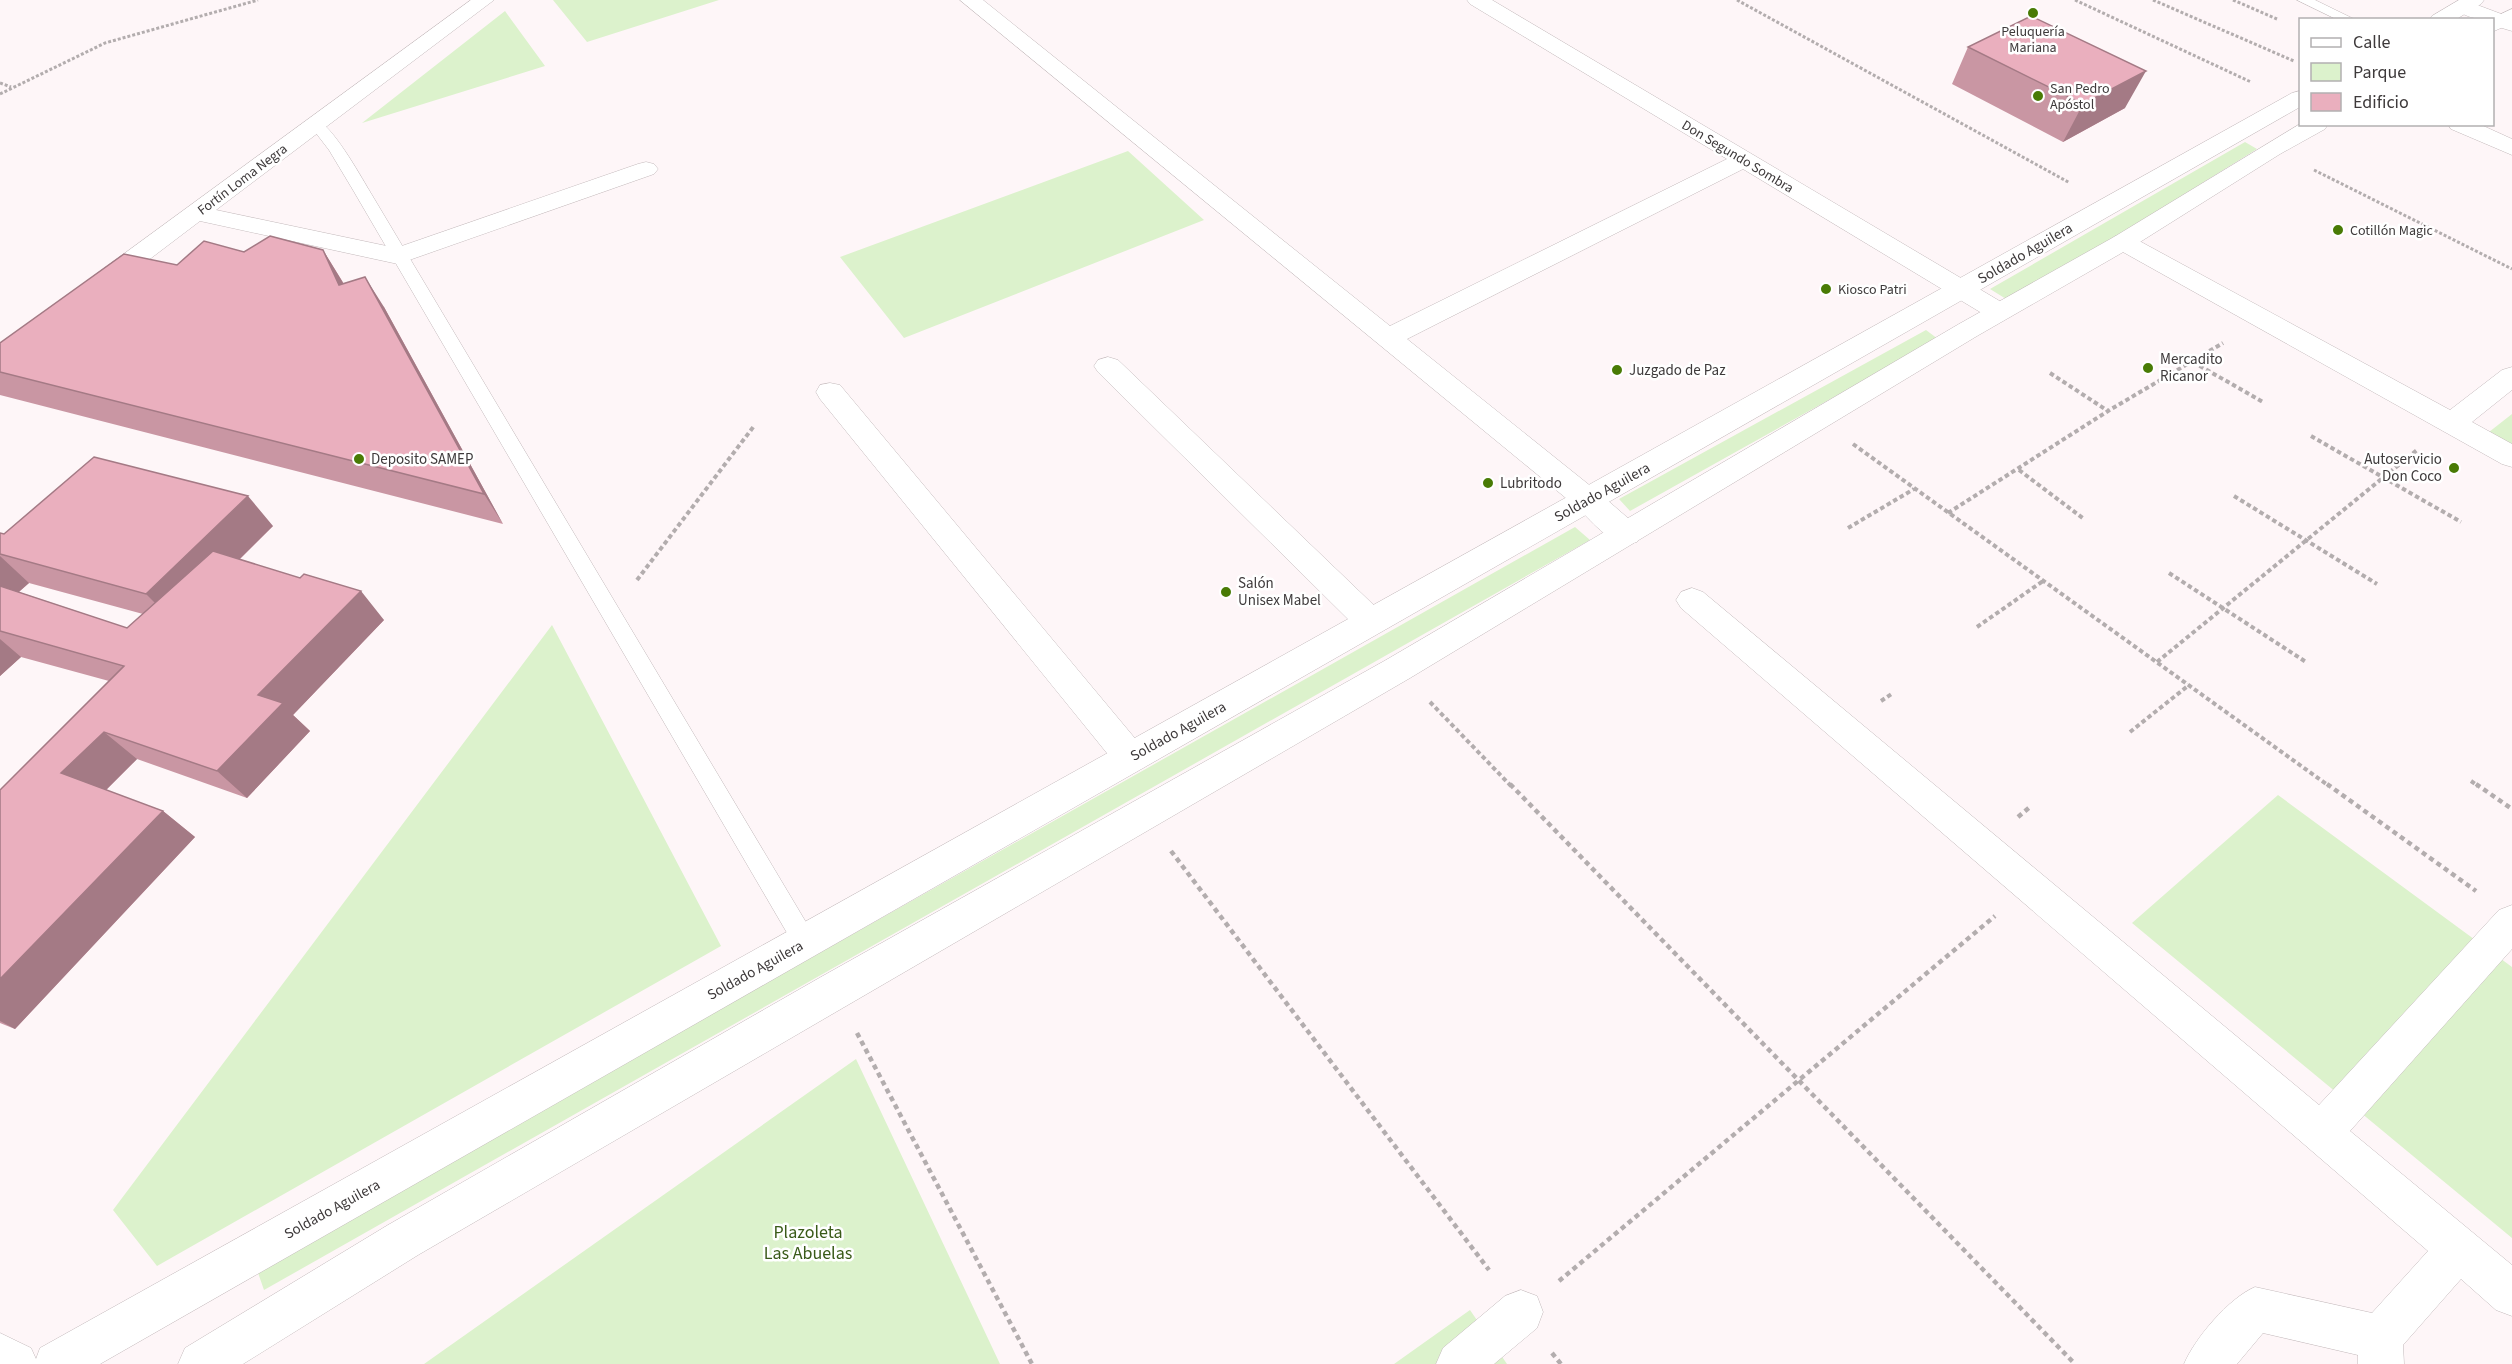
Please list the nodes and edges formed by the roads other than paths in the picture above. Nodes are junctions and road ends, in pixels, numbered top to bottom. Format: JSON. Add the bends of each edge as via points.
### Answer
{"nodes":[{"id":1,"x":970,"y":0,"type":"edge"},
{"id":2,"x":2304,"y":0,"type":"edge"},
{"id":3,"x":478,"y":2,"type":"edge"},
{"id":4,"x":2468,"y":3,"type":"edge"},
{"id":5,"x":1519,"y":4,"type":"dead end"},
{"id":6,"x":1487,"y":6,"type":"edge"},
{"id":7,"x":2345,"y":18,"type":"edge"},
{"id":8,"x":2442,"y":18,"type":"edge"},
{"id":9,"x":2505,"y":22,"type":"edge"},
{"id":10,"x":2297,"y":100,"type":"edge"},
{"id":11,"x":316,"y":124,"type":"junction"},
{"id":12,"x":2310,"y":126,"type":"edge"},
{"id":13,"x":2463,"y":126,"type":"edge"},
{"id":14,"x":2275,"y":136,"type":"junction"},
{"id":15,"x":2512,"y":148,"type":"edge"},
{"id":16,"x":1744,"y":160,"type":"junction"},
{"id":17,"x":646,"y":169,"type":"dead end"},
{"id":18,"x":195,"y":213,"type":"junction"},
{"id":19,"x":2123,"y":242,"type":"junction"},
{"id":20,"x":398,"y":256,"type":"junction"},
{"id":21,"x":1961,"y":290,"type":"junction"},
{"id":22,"x":84,"y":296,"type":"edge"},
{"id":23,"x":2000,"y":312,"type":"junction"},
{"id":24,"x":1388,"y":339,"type":"junction"},
{"id":25,"x":1108,"y":366,"type":"dead end"},
{"id":26,"x":2512,"y":376,"type":"edge"},
{"id":27,"x":830,"y":392,"type":"dead end"},
{"id":28,"x":2452,"y":423,"type":"junction"},
{"id":29,"x":2512,"y":457,"type":"edge"},
{"id":30,"x":1587,"y":500,"type":"junction"},
{"id":31,"x":1626,"y":534,"type":"junction"},
{"id":32,"x":1692,"y":600,"type":"dead end"},
{"id":33,"x":1371,"y":622,"type":"junction"},
{"id":34,"x":1131,"y":758,"type":"junction"},
{"id":35,"x":2512,"y":922,"type":"edge"},
{"id":36,"x":805,"y":942,"type":"junction"},
{"id":37,"x":2321,"y":1133,"type":"junction"},
{"id":38,"x":2458,"y":1249,"type":"junction"},
{"id":39,"x":2512,"y":1294,"type":"edge"},
{"id":40,"x":1521,"y":1312,"type":"road end"},
{"id":41,"x":2381,"y":1350,"type":"edge"},
{"id":42,"x":0,"y":1356,"type":"edge"},
{"id":43,"x":15,"y":1364,"type":"edge"},
{"id":44,"x":56,"y":1364,"type":"edge"},
{"id":45,"x":201,"y":1364,"type":"edge"},
{"id":46,"x":1459,"y":1364,"type":"edge"},
{"id":47,"x":2207,"y":1364,"type":"edge"}],
"edges":[{"from":1,"to":24,"type":"street"},
{"from":2,"to":7,"type":"lane"},
{"from":3,"to":11,"type":"street","name":"Fortín Loma Negra"},
{"from":4,"to":8,"type":"street"},
{"from":4,"to":9,"type":"street"},
{"from":5,"to":6,"type":"street"},
{"from":6,"to":16,"type":"street","name":"Don Segundo Sombra"},
{"from":10,"to":14,"type":"street","name":"Soldado Aguilera"},
{"from":11,"to":18,"type":"street","name":"Fortín Loma Negra"},
{"from":11,"to":20,"type":"lane","via":[[335,148]]},
{"from":12,"to":14,"type":"street","name":"Soldado Aguilera"},
{"from":13,"to":15,"type":"street"},
{"from":14,"to":19,"type":"street","name":"Soldado Aguilera"},
{"from":14,"to":21,"type":"street","name":"Soldado Aguilera","via":[[2110,205]]},
{"from":16,"to":21,"type":"street","name":"Don Segundo Sombra"},
{"from":16,"to":24,"type":"street"},
{"from":17,"to":20,"type":"street"},
{"from":18,"to":20,"type":"street"},
{"from":18,"to":22,"type":"street","name":"Fortín Loma Negra"},
{"from":19,"to":23,"type":"street","name":"Soldado Aguilera"},
{"from":19,"to":28,"type":"street"},
{"from":20,"to":36,"type":"lane"},
{"from":21,"to":23,"type":"street","name":"Don Segundo Sombra"},
{"from":21,"to":30,"type":"street","name":"Soldado Aguilera"},
{"from":23,"to":31,"type":"street","name":"Soldado Aguilera"},
{"from":24,"to":30,"type":"street"},
{"from":25,"to":33,"type":"street"},
{"from":26,"to":28,"type":"street"},
{"from":27,"to":34,"type":"street"},
{"from":28,"to":29,"type":"street"},
{"from":30,"to":31,"type":"street"},
{"from":30,"to":33,"type":"street","name":"Soldado Aguilera"},
{"from":31,"to":45,"type":"street","name":"Soldado Aguilera","via":[[403,1240]]},
{"from":32,"to":37,"type":"street"},
{"from":33,"to":34,"type":"street","name":"Soldado Aguilera"},
{"from":34,"to":36,"type":"street","name":"Soldado Aguilera"},
{"from":35,"to":37,"type":"street"},
{"from":36,"to":44,"type":"street","name":"Soldado Aguilera"},
{"from":37,"to":38,"type":"street"},
{"from":38,"to":39,"type":"street"},
{"from":38,"to":41,"type":"street"},
{"from":40,"to":46,"type":"street"},
{"from":41,"to":47,"type":"street","via":[[2255,1309]]},
{"from":42,"to":43,"type":"street"}]}
